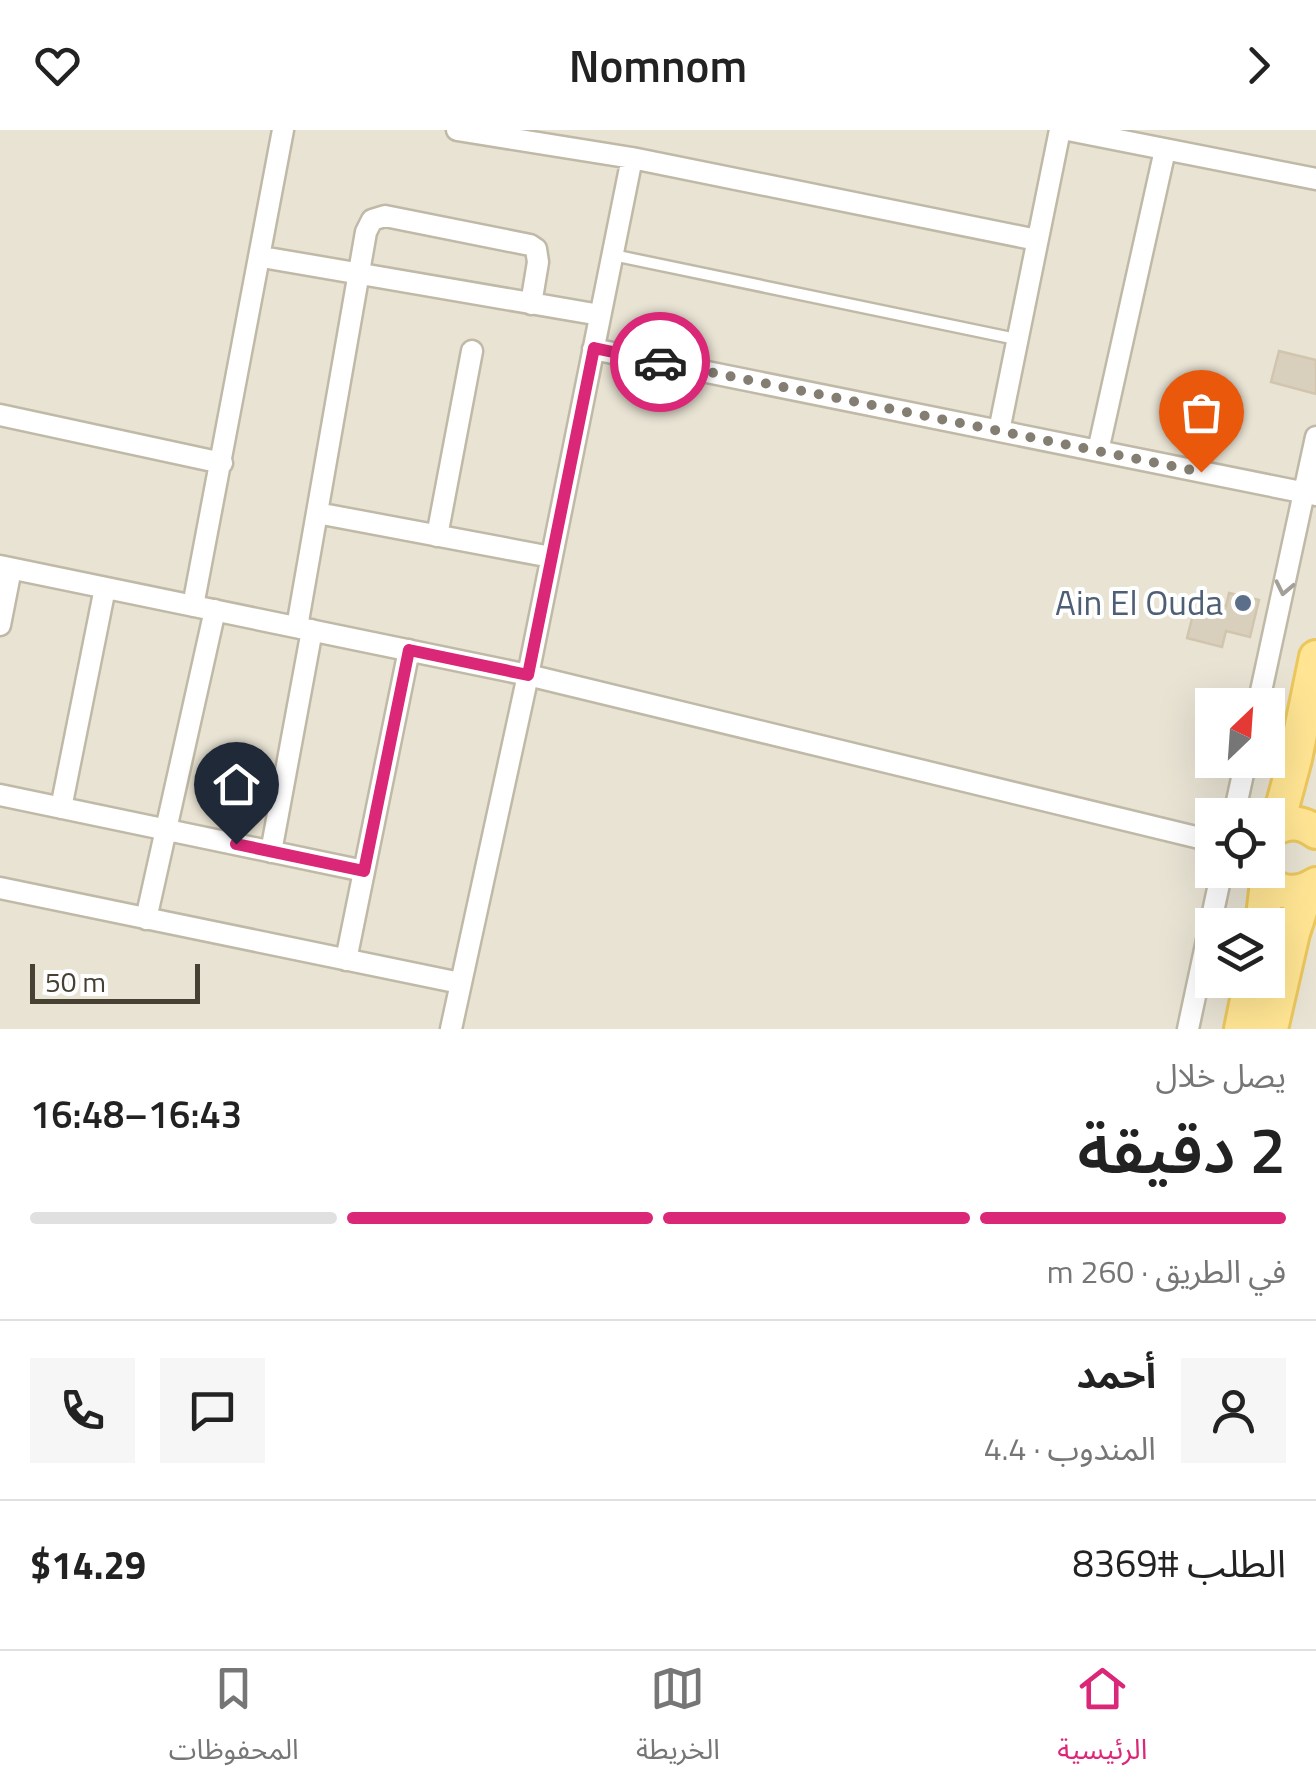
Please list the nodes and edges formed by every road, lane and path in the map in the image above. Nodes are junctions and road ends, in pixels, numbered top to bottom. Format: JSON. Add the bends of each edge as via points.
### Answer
{"nodes":[{"id":1,"x":283,"y":130,"type":"edge"},
{"id":2,"x":457,"y":130,"type":"edge"},
{"id":3,"x":1060,"y":130,"type":"edge"},
{"id":4,"x":1068,"y":130,"type":"edge"},
{"id":5,"x":1164,"y":150,"type":"junction"},
{"id":6,"x":632,"y":158,"type":"junction"},
{"id":7,"x":1316,"y":179,"type":"edge"},
{"id":8,"x":1036,"y":240,"type":"junction"},
{"id":9,"x":613,"y":255,"type":"junction"},
{"id":10,"x":262,"y":257,"type":"junction"},
{"id":11,"x":360,"y":274,"type":"junction"},
{"id":12,"x":531,"y":304,"type":"junction"},
{"id":13,"x":600,"y":316,"type":"junction"},
{"id":14,"x":1016,"y":339,"type":"junction"},
{"id":15,"x":594,"y":348,"type":"junction"},
{"id":16,"x":472,"y":351,"type":"dead end"},
{"id":17,"x":0,"y":415,"type":"edge"},
{"id":18,"x":999,"y":431,"type":"junction"},
{"id":19,"x":1316,"y":437,"type":"edge"},
{"id":20,"x":1098,"y":451,"type":"junction"},
{"id":21,"x":222,"y":463,"type":"junction"},
{"id":22,"x":1310,"y":494,"type":"edge"},
{"id":23,"x":317,"y":513,"type":"junction"},
{"id":24,"x":437,"y":536,"type":"junction"},
{"id":25,"x":551,"y":557,"type":"junction"},
{"id":26,"x":6,"y":567,"type":"edge"},
{"id":27,"x":105,"y":588,"type":"junction"},
{"id":28,"x":193,"y":606,"type":"junction"},
{"id":29,"x":215,"y":610,"type":"junction"},
{"id":30,"x":0,"y":625,"type":"edge"},
{"id":31,"x":305,"y":629,"type":"junction"},
{"id":32,"x":409,"y":650,"type":"junction"},
{"id":33,"x":1316,"y":657,"type":"edge"},
{"id":34,"x":528,"y":675,"type":"junction"},
{"id":35,"x":1262,"y":688,"type":"edge"},
{"id":36,"x":0,"y":795,"type":"edge"},
{"id":37,"x":1283,"y":798,"type":"edge"},
{"id":38,"x":62,"y":808,"type":"junction"},
{"id":39,"x":1285,"y":824,"type":"edge"},
{"id":40,"x":166,"y":830,"type":"junction"},
{"id":41,"x":1316,"y":832,"type":"edge"},
{"id":42,"x":1195,"y":837,"type":"edge"},
{"id":43,"x":271,"y":852,"type":"junction"},
{"id":44,"x":364,"y":871,"type":"junction"},
{"id":45,"x":1311,"y":887,"type":"edge"},
{"id":46,"x":0,"y":888,"type":"edge"},
{"id":47,"x":1218,"y":888,"type":"edge"},
{"id":48,"x":1277,"y":888,"type":"edge"},
{"id":49,"x":146,"y":918,"type":"junction"},
{"id":50,"x":346,"y":960,"type":"junction"},
{"id":51,"x":460,"y":983,"type":"junction"},
{"id":52,"x":1247,"y":998,"type":"edge"},
{"id":53,"x":451,"y":1029,"type":"edge"},
{"id":54,"x":1188,"y":1029,"type":"edge"},
{"id":55,"x":1240,"y":1029,"type":"edge"},
{"id":56,"x":1272,"y":1029,"type":"edge"}],
"edges":[{"from":1,"to":10,"type":"street"},
{"from":2,"to":6,"type":"street"},
{"from":3,"to":8,"type":"street"},
{"from":4,"to":5,"type":"street"},
{"from":5,"to":7,"type":"street"},
{"from":5,"to":20,"type":"street"},
{"from":6,"to":8,"type":"street"},
{"from":6,"to":9,"type":"street"},
{"from":8,"to":14,"type":"street"},
{"from":9,"to":13,"type":"street"},
{"from":9,"to":14,"type":"lane"},
{"from":10,"to":11,"type":"street"},
{"from":10,"to":21,"type":"street"},
{"from":11,"to":12,"type":"street"},
{"from":11,"to":12,"type":"street","via":[[369,225],[385,216],[530,245],[538,262]]},
{"from":11,"to":23,"type":"street"},
{"from":12,"to":13,"type":"street"},
{"from":13,"to":15,"type":"street"},
{"from":14,"to":18,"type":"street"},
{"from":15,"to":18,"type":"street"},
{"from":15,"to":25,"type":"street"},
{"from":16,"to":24,"type":"street"},
{"from":17,"to":21,"type":"street"},
{"from":18,"to":20,"type":"street"},
{"from":19,"to":22,"type":"street"},
{"from":20,"to":22,"type":"street"},
{"from":21,"to":28,"type":"street"},
{"from":22,"to":35,"type":"street","one_way":true},
{"from":23,"to":24,"type":"street"},
{"from":23,"to":31,"type":"street"},
{"from":24,"to":25,"type":"street"},
{"from":25,"to":34,"type":"street"},
{"from":26,"to":27,"type":"street"},
{"from":26,"to":30,"type":"street"},
{"from":27,"to":28,"type":"street"},
{"from":27,"to":38,"type":"street"},
{"from":28,"to":29,"type":"street"},
{"from":29,"to":31,"type":"street"},
{"from":29,"to":40,"type":"street"},
{"from":31,"to":32,"type":"street"},
{"from":31,"to":43,"type":"street"},
{"from":32,"to":34,"type":"street"},
{"from":32,"to":44,"type":"street"},
{"from":33,"to":37,"type":"main road"},
{"from":34,"to":42,"type":"street"},
{"from":34,"to":51,"type":"street"},
{"from":36,"to":38,"type":"street"},
{"from":38,"to":40,"type":"street"},
{"from":39,"to":41,"type":"main road"},
{"from":40,"to":43,"type":"street"},
{"from":40,"to":49,"type":"street"},
{"from":43,"to":44,"type":"street"},
{"from":44,"to":50,"type":"street"},
{"from":45,"to":48,"type":"main road","via":[[1292,893]]},
{"from":45,"to":56,"type":"main road","via":[[1292,933]]},
{"from":46,"to":49,"type":"street"},
{"from":47,"to":54,"type":"street"},
{"from":49,"to":50,"type":"street"},
{"from":50,"to":51,"type":"street"},
{"from":51,"to":53,"type":"street"},
{"from":52,"to":55,"type":"main road"}]}
